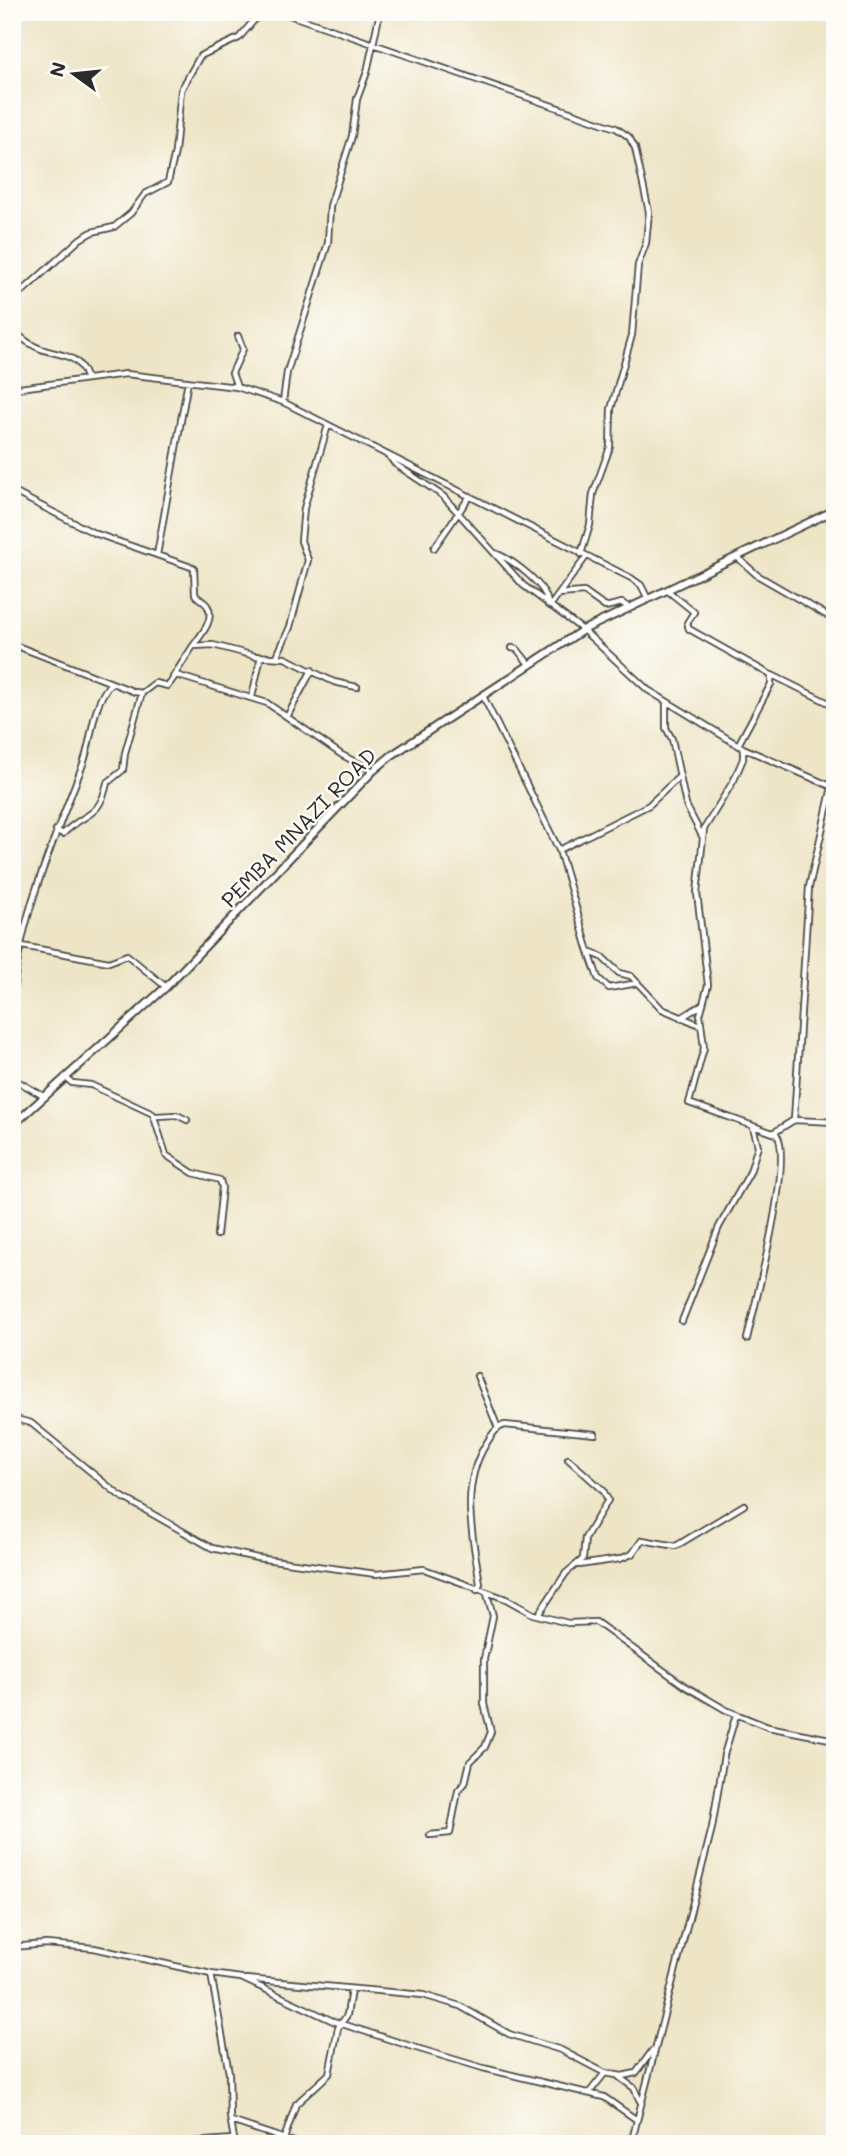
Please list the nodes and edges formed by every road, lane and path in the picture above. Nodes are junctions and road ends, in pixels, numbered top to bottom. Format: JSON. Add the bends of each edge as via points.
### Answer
{"nodes":[{"id":1,"x":261,"y":12,"type":"edge"},
{"id":2,"x":281,"y":12,"type":"edge"},
{"id":3,"x":380,"y":12,"type":"edge"},
{"id":4,"x":372,"y":44,"type":"junction"},
{"id":5,"x":12,"y":296,"type":"edge"},
{"id":6,"x":12,"y":330,"type":"edge"},
{"id":7,"x":238,"y":336,"type":"dead end"},
{"id":8,"x":86,"y":377,"type":"junction"},
{"id":9,"x":188,"y":381,"type":"junction"},
{"id":10,"x":237,"y":387,"type":"junction"},
{"id":11,"x":12,"y":389,"type":"edge"},
{"id":12,"x":283,"y":402,"type":"junction"},
{"id":13,"x":328,"y":425,"type":"junction"},
{"id":14,"x":389,"y":456,"type":"junction"},
{"id":15,"x":12,"y":491,"type":"edge"},
{"id":16,"x":470,"y":496,"type":"junction"},
{"id":17,"x":457,"y":510,"type":"junction"},
{"id":18,"x":835,"y":510,"type":"edge"},
{"id":19,"x":434,"y":548,"type":"dead end"},
{"id":20,"x":491,"y":551,"type":"junction"},
{"id":21,"x":157,"y":555,"type":"junction"},
{"id":22,"x":584,"y":556,"type":"junction"},
{"id":23,"x":737,"y":557,"type":"junction"},
{"id":24,"x":668,"y":591,"type":"junction"},
{"id":25,"x":559,"y":594,"type":"junction"},
{"id":26,"x":648,"y":600,"type":"junction"},
{"id":27,"x":549,"y":606,"type":"junction"},
{"id":28,"x":630,"y":609,"type":"junction"},
{"id":29,"x":835,"y":620,"type":"edge"},
{"id":30,"x":583,"y":630,"type":"junction"},
{"id":31,"x":12,"y":644,"type":"edge"},
{"id":32,"x":193,"y":646,"type":"junction"},
{"id":33,"x":512,"y":648,"type":"dead end"},
{"id":34,"x":261,"y":656,"type":"junction"},
{"id":35,"x":277,"y":656,"type":"junction"},
{"id":36,"x":529,"y":664,"type":"junction"},
{"id":37,"x":312,"y":669,"type":"junction"},
{"id":38,"x":771,"y":675,"type":"junction"},
{"id":39,"x":173,"y":678,"type":"junction"},
{"id":40,"x":110,"y":684,"type":"junction"},
{"id":41,"x":357,"y":687,"type":"dead end"},
{"id":42,"x":142,"y":692,"type":"junction"},
{"id":43,"x":483,"y":695,"type":"junction"},
{"id":44,"x":252,"y":698,"type":"junction"},
{"id":45,"x":666,"y":703,"type":"junction"},
{"id":46,"x":835,"y":706,"type":"edge"},
{"id":47,"x":288,"y":715,"type":"junction"},
{"id":48,"x":740,"y":747,"type":"junction"},
{"id":49,"x":373,"y":771,"type":"junction"},
{"id":50,"x":680,"y":776,"type":"junction"},
{"id":51,"x":833,"y":787,"type":"edge"},
{"id":52,"x":55,"y":830,"type":"junction"},
{"id":53,"x":703,"y":836,"type":"junction"},
{"id":54,"x":559,"y":850,"type":"junction"},
{"id":55,"x":21,"y":946,"type":"junction"},
{"id":56,"x":590,"y":954,"type":"junction"},
{"id":57,"x":638,"y":983,"type":"junction"},
{"id":58,"x":166,"y":987,"type":"junction"},
{"id":59,"x":703,"y":1004,"type":"junction"},
{"id":60,"x":12,"y":1005,"type":"edge"},
{"id":61,"x":681,"y":1018,"type":"junction"},
{"id":62,"x":700,"y":1025,"type":"junction"},
{"id":63,"x":65,"y":1077,"type":"junction"},
{"id":64,"x":12,"y":1078,"type":"edge"},
{"id":65,"x":45,"y":1097,"type":"junction"},
{"id":66,"x":155,"y":1116,"type":"junction"},
{"id":67,"x":187,"y":1120,"type":"dead end"},
{"id":68,"x":794,"y":1120,"type":"junction"},
{"id":69,"x":835,"y":1122,"type":"edge"},
{"id":70,"x":12,"y":1126,"type":"edge"},
{"id":71,"x":752,"y":1126,"type":"junction"},
{"id":72,"x":775,"y":1133,"type":"junction"},
{"id":73,"x":217,"y":1235,"type":"dead end"},
{"id":74,"x":682,"y":1321,"type":"dead end"},
{"id":75,"x":747,"y":1339,"type":"dead end"},
{"id":76,"x":477,"y":1376,"type":"dead end"},
{"id":77,"x":12,"y":1418,"type":"edge"},
{"id":78,"x":498,"y":1428,"type":"junction"},
{"id":79,"x":595,"y":1434,"type":"dead end"},
{"id":80,"x":568,"y":1459,"type":"dead end"},
{"id":81,"x":744,"y":1505,"type":"dead end"},
{"id":82,"x":578,"y":1565,"type":"junction"},
{"id":83,"x":477,"y":1590,"type":"junction"},
{"id":84,"x":486,"y":1593,"type":"junction"},
{"id":85,"x":538,"y":1615,"type":"junction"},
{"id":86,"x":736,"y":1715,"type":"junction"},
{"id":87,"x":835,"y":1741,"type":"edge"},
{"id":88,"x":430,"y":1835,"type":"dead end"},
{"id":89,"x":12,"y":1947,"type":"edge"},
{"id":90,"x":211,"y":1974,"type":"junction"},
{"id":91,"x":242,"y":1978,"type":"junction"},
{"id":92,"x":352,"y":1990,"type":"junction"},
{"id":93,"x":340,"y":2024,"type":"junction"},
{"id":94,"x":654,"y":2048,"type":"junction"},
{"id":95,"x":605,"y":2073,"type":"junction"},
{"id":96,"x":618,"y":2076,"type":"junction"},
{"id":97,"x":589,"y":2093,"type":"junction"},
{"id":98,"x":640,"y":2106,"type":"junction"},
{"id":99,"x":230,"y":2120,"type":"junction"},
{"id":100,"x":637,"y":2120,"type":"junction"},
{"id":101,"x":284,"y":2139,"type":"junction"},
{"id":102,"x":234,"y":2142,"type":"edge"},
{"id":103,"x":165,"y":2144,"type":"edge"},
{"id":104,"x":300,"y":2144,"type":"edge"},
{"id":105,"x":631,"y":2144,"type":"edge"}],
"edges":[{"from":1,"to":5,"type":"street","via":[[240,38],[200,56],[184,84],[168,182],[145,194],[114,227],[80,239]]},
{"from":2,"to":4,"type":"street"},
{"from":3,"to":4,"type":"street"},
{"from":4,"to":12,"type":"street","via":[[352,136],[330,206],[328,243],[287,372]]},
{"from":4,"to":22,"type":"street","via":[[616,128],[635,148],[649,203],[646,243],[638,265],[632,335],[611,409],[608,457],[593,494]]},
{"from":6,"to":8,"type":"street","via":[[37,347],[75,359]]},
{"from":7,"to":10,"type":"street","via":[[243,349],[232,373]]},
{"from":8,"to":9,"type":"street","via":[[126,374]]},
{"from":8,"to":11,"type":"street"},
{"from":9,"to":10,"type":"street"},
{"from":9,"to":21,"type":"street"},
{"from":10,"to":12,"type":"street"},
{"from":12,"to":13,"type":"street"},
{"from":13,"to":14,"type":"street"},
{"from":13,"to":35,"type":"street","via":[[304,508],[301,541],[308,560]]},
{"from":14,"to":16,"type":"street"},
{"from":14,"to":17,"type":"street"},
{"from":15,"to":21,"type":"street","via":[[83,529]]},
{"from":16,"to":17,"type":"street"},
{"from":16,"to":22,"type":"street"},
{"from":17,"to":19,"type":"street"},
{"from":17,"to":20,"type":"street"},
{"from":18,"to":23,"type":"main road","name":"PEMBA MNAZI ROAD"},
{"from":20,"to":27,"type":"street"},
{"from":20,"to":27,"type":"street","via":[[512,560],[545,592]]},
{"from":21,"to":32,"type":"street","via":[[195,571],[193,590],[208,605],[209,616]]},
{"from":22,"to":25,"type":"street"},
{"from":22,"to":26,"type":"street","via":[[641,585]]},
{"from":23,"to":24,"type":"main road","name":"PEMBA MNAZI ROAD"},
{"from":23,"to":29,"type":"street","via":[[762,578]]},
{"from":24,"to":26,"type":"main road","name":"PEMBA MNAZI ROAD"},
{"from":24,"to":38,"type":"street","via":[[694,612],[687,623],[689,629]]},
{"from":25,"to":27,"type":"street"},
{"from":25,"to":28,"type":"street","via":[[584,592],[605,607],[622,603]]},
{"from":26,"to":28,"type":"main road","name":"PEMBA MNAZI ROAD"},
{"from":27,"to":30,"type":"street"},
{"from":28,"to":30,"type":"main road","name":"PEMBA MNAZI ROAD"},
{"from":30,"to":36,"type":"main road","name":"PEMBA MNAZI ROAD"},
{"from":30,"to":45,"type":"street"},
{"from":31,"to":40,"type":"street"},
{"from":32,"to":34,"type":"street","via":[[213,645]]},
{"from":32,"to":39,"type":"street"},
{"from":33,"to":36,"type":"street"},
{"from":34,"to":35,"type":"street"},
{"from":34,"to":44,"type":"street"},
{"from":35,"to":37,"type":"street"},
{"from":36,"to":43,"type":"main road","name":"PEMBA MNAZI ROAD"},
{"from":37,"to":41,"type":"street","via":[[334,682]]},
{"from":37,"to":47,"type":"street"},
{"from":38,"to":46,"type":"street"},
{"from":38,"to":48,"type":"street","via":[[771,684]]},
{"from":39,"to":42,"type":"street","via":[[168,686],[152,684]]},
{"from":39,"to":44,"type":"street","via":[[176,675]]},
{"from":40,"to":42,"type":"street"},
{"from":40,"to":52,"type":"street","via":[[99,702],[83,764]]},
{"from":42,"to":52,"type":"street","via":[[124,770],[107,783],[92,815],[76,820],[63,834]]},
{"from":43,"to":49,"type":"main road","name":"PEMBA MNAZI ROAD"},
{"from":43,"to":54,"type":"street"},
{"from":44,"to":47,"type":"street"},
{"from":45,"to":48,"type":"street"},
{"from":45,"to":50,"type":"street","via":[[666,728]]},
{"from":47,"to":49,"type":"street","via":[[342,755]]},
{"from":48,"to":51,"type":"street"},
{"from":48,"to":53,"type":"street","via":[[742,764],[706,822]]},
{"from":49,"to":58,"type":"main road","name":"PEMBA MNAZI ROAD"},
{"from":50,"to":53,"type":"street","via":[[686,805]]},
{"from":50,"to":54,"type":"street","via":[[649,805]]},
{"from":51,"to":68,"type":"street","via":[[809,887]]},
{"from":52,"to":55,"type":"street"},
{"from":53,"to":59,"type":"street","via":[[697,893],[708,969]]},
{"from":54,"to":56,"type":"street"},
{"from":55,"to":58,"type":"street","via":[[109,962],[127,955]]},
{"from":55,"to":60,"type":"street"},
{"from":56,"to":57,"type":"street"},
{"from":56,"to":57,"type":"street","via":[[598,978],[609,988]]},
{"from":57,"to":61,"type":"street","via":[[662,1009]]},
{"from":58,"to":63,"type":"main road","name":"PEMBA MNAZI ROAD"},
{"from":59,"to":61,"type":"street"},
{"from":59,"to":62,"type":"street"},
{"from":61,"to":62,"type":"street"},
{"from":62,"to":71,"type":"street","via":[[704,1048],[689,1103]]},
{"from":63,"to":65,"type":"main road","name":"PEMBA MNAZI ROAD"},
{"from":63,"to":66,"type":"street","via":[[72,1083],[91,1084]]},
{"from":64,"to":65,"type":"street"},
{"from":65,"to":70,"type":"main road","name":"PEMBA MNAZI ROAD"},
{"from":66,"to":67,"type":"street","via":[[177,1115]]},
{"from":66,"to":73,"type":"street","via":[[166,1155],[193,1173],[221,1182]]},
{"from":68,"to":69,"type":"street"},
{"from":68,"to":72,"type":"street"},
{"from":71,"to":72,"type":"street"},
{"from":71,"to":74,"type":"street","via":[[758,1146],[750,1172],[719,1227]]},
{"from":72,"to":75,"type":"street","via":[[781,1143],[780,1171],[767,1258]]},
{"from":76,"to":78,"type":"street"},
{"from":77,"to":83,"type":"street","via":[[31,1423],[119,1495],[212,1548],[376,1574],[424,1569]]},
{"from":78,"to":79,"type":"street"},
{"from":78,"to":83,"type":"street","via":[[476,1463],[469,1495]]},
{"from":80,"to":82,"type":"street","via":[[608,1498],[586,1538]]},
{"from":81,"to":82,"type":"street","via":[[676,1546],[642,1540],[620,1559]]},
{"from":82,"to":85,"type":"street","via":[[566,1573]]},
{"from":83,"to":84,"type":"street"},
{"from":84,"to":85,"type":"street"},
{"from":84,"to":88,"type":"street","via":[[493,1610],[484,1659],[484,1704],[491,1736],[470,1762],[458,1791],[450,1833]]},
{"from":85,"to":86,"type":"street","via":[[568,1623],[598,1622],[685,1686]]},
{"from":86,"to":87,"type":"street"},
{"from":86,"to":94,"type":"street","via":[[702,1870]]},
{"from":89,"to":90,"type":"street","via":[[72,1945]]},
{"from":90,"to":91,"type":"street"},
{"from":90,"to":99,"type":"street","via":[[229,2073]]},
{"from":91,"to":92,"type":"street"},
{"from":91,"to":93,"type":"street"},
{"from":92,"to":93,"type":"street","via":[[347,2015]]},
{"from":92,"to":95,"type":"street","via":[[409,1992],[449,2003],[509,2034],[561,2050]]},
{"from":93,"to":97,"type":"street","via":[[483,2068]]},
{"from":93,"to":101,"type":"street","via":[[329,2074],[296,2104]]},
{"from":94,"to":96,"type":"street","via":[[636,2073]]},
{"from":94,"to":98,"type":"street"},
{"from":95,"to":96,"type":"street"},
{"from":95,"to":97,"type":"street"},
{"from":96,"to":98,"type":"street","via":[[634,2088]]},
{"from":97,"to":100,"type":"street","via":[[604,2097]]},
{"from":98,"to":100,"type":"street"},
{"from":99,"to":101,"type":"street"},
{"from":99,"to":102,"type":"street"},
{"from":100,"to":105,"type":"street"},
{"from":101,"to":104,"type":"street"},
{"from":102,"to":103,"type":"street"}]}
